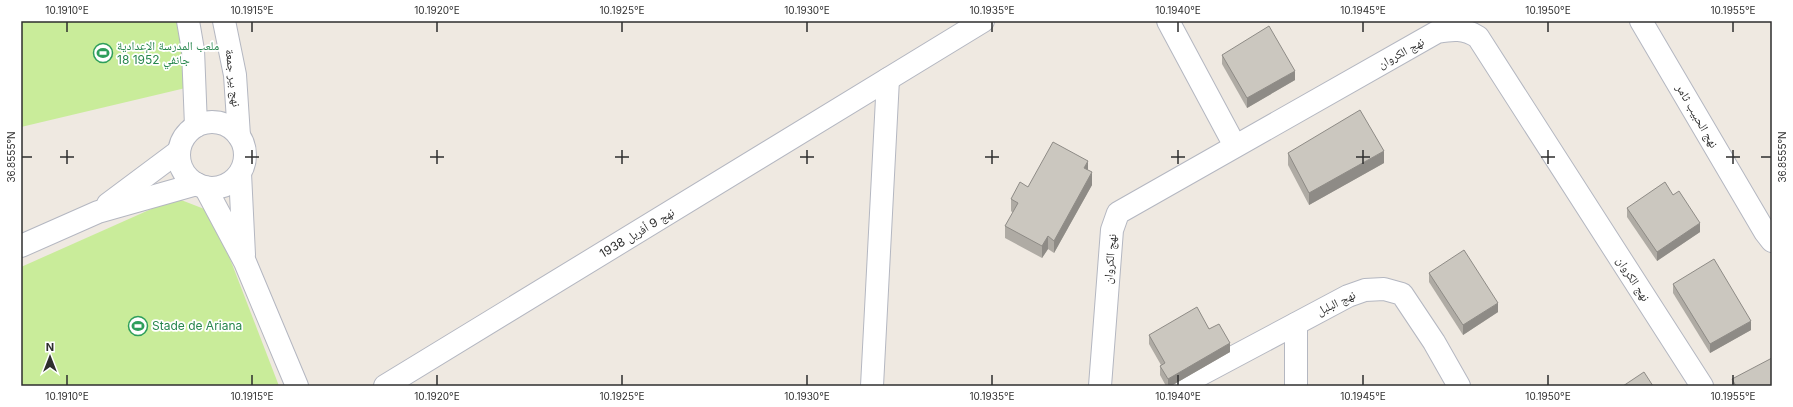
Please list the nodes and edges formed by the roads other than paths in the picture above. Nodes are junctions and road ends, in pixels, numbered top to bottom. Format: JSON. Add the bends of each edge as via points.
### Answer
{"nodes":[{"id":1,"x":188,"y":21,"type":"edge"},
{"id":2,"x":224,"y":21,"type":"edge"},
{"id":3,"x":983,"y":21,"type":"edge"},
{"id":4,"x":1168,"y":21,"type":"edge"},
{"id":5,"x":1641,"y":21,"type":"edge"},
{"id":6,"x":888,"y":80,"type":"junction"},
{"id":7,"x":196,"y":126,"type":"junction"},
{"id":8,"x":239,"y":136,"type":"junction"},
{"id":9,"x":1235,"y":146,"type":"junction"},
{"id":10,"x":179,"y":151,"type":"junction"},
{"id":11,"x":240,"y":173,"type":"junction"},
{"id":12,"x":201,"y":185,"type":"junction"},
{"id":13,"x":98,"y":212,"type":"junction"},
{"id":14,"x":1770,"y":237,"type":"edge"},
{"id":15,"x":21,"y":246,"type":"edge"},
{"id":16,"x":245,"y":262,"type":"junction"},
{"id":17,"x":1296,"y":324,"type":"junction"},
{"id":18,"x":297,"y":386,"type":"edge"},
{"id":19,"x":385,"y":386,"type":"edge"},
{"id":20,"x":872,"y":386,"type":"edge"},
{"id":21,"x":1100,"y":386,"type":"edge"},
{"id":22,"x":1179,"y":386,"type":"edge"},
{"id":23,"x":1296,"y":386,"type":"edge"},
{"id":24,"x":1459,"y":386,"type":"edge"},
{"id":25,"x":1702,"y":386,"type":"edge"}],
"edges":[{"from":1,"to":7,"type":"street","via":[[193,50]]},
{"from":2,"to":8,"type":"street","name":"نهج بير جمعة","via":[[235,75]]},
{"from":3,"to":6,"type":"street","name":"نهج 9 أفريل 1938"},
{"from":4,"to":9,"type":"street"},
{"from":5,"to":14,"type":"street","name":"نهج الحبيب ثامر"},
{"from":6,"to":19,"type":"street","name":"نهج 9 أفريل 1938"},
{"from":6,"to":20,"type":"street"},
{"from":7,"to":8,"type":"street","via":[[212,121],[220,122]]},
{"from":7,"to":10,"type":"street","via":[[184,136]]},
{"from":8,"to":11,"type":"street","via":[[245,150]]},
{"from":9,"to":21,"type":"street","name":"نهج الكروان","via":[[1118,213],[1112,230]]},
{"from":9,"to":25,"type":"street","name":"نهج الكروان","via":[[1437,32],[1453,29],[1468,31],[1478,37]]},
{"from":10,"to":12,"type":"street","via":[[181,167],[190,180]]},
{"from":10,"to":13,"type":"street"},
{"from":11,"to":12,"type":"street","via":[[221,187]]},
{"from":11,"to":16,"type":"street"},
{"from":12,"to":13,"type":"street"},
{"from":12,"to":16,"type":"street"},
{"from":13,"to":15,"type":"street"},
{"from":16,"to":18,"type":"street"},
{"from":17,"to":22,"type":"street","name":"نهج البلبل"},
{"from":17,"to":23,"type":"street"},
{"from":17,"to":24,"type":"street","name":"نهج البلبل","via":[[1348,296],[1365,290],[1384,289],[1402,294]]}]}
